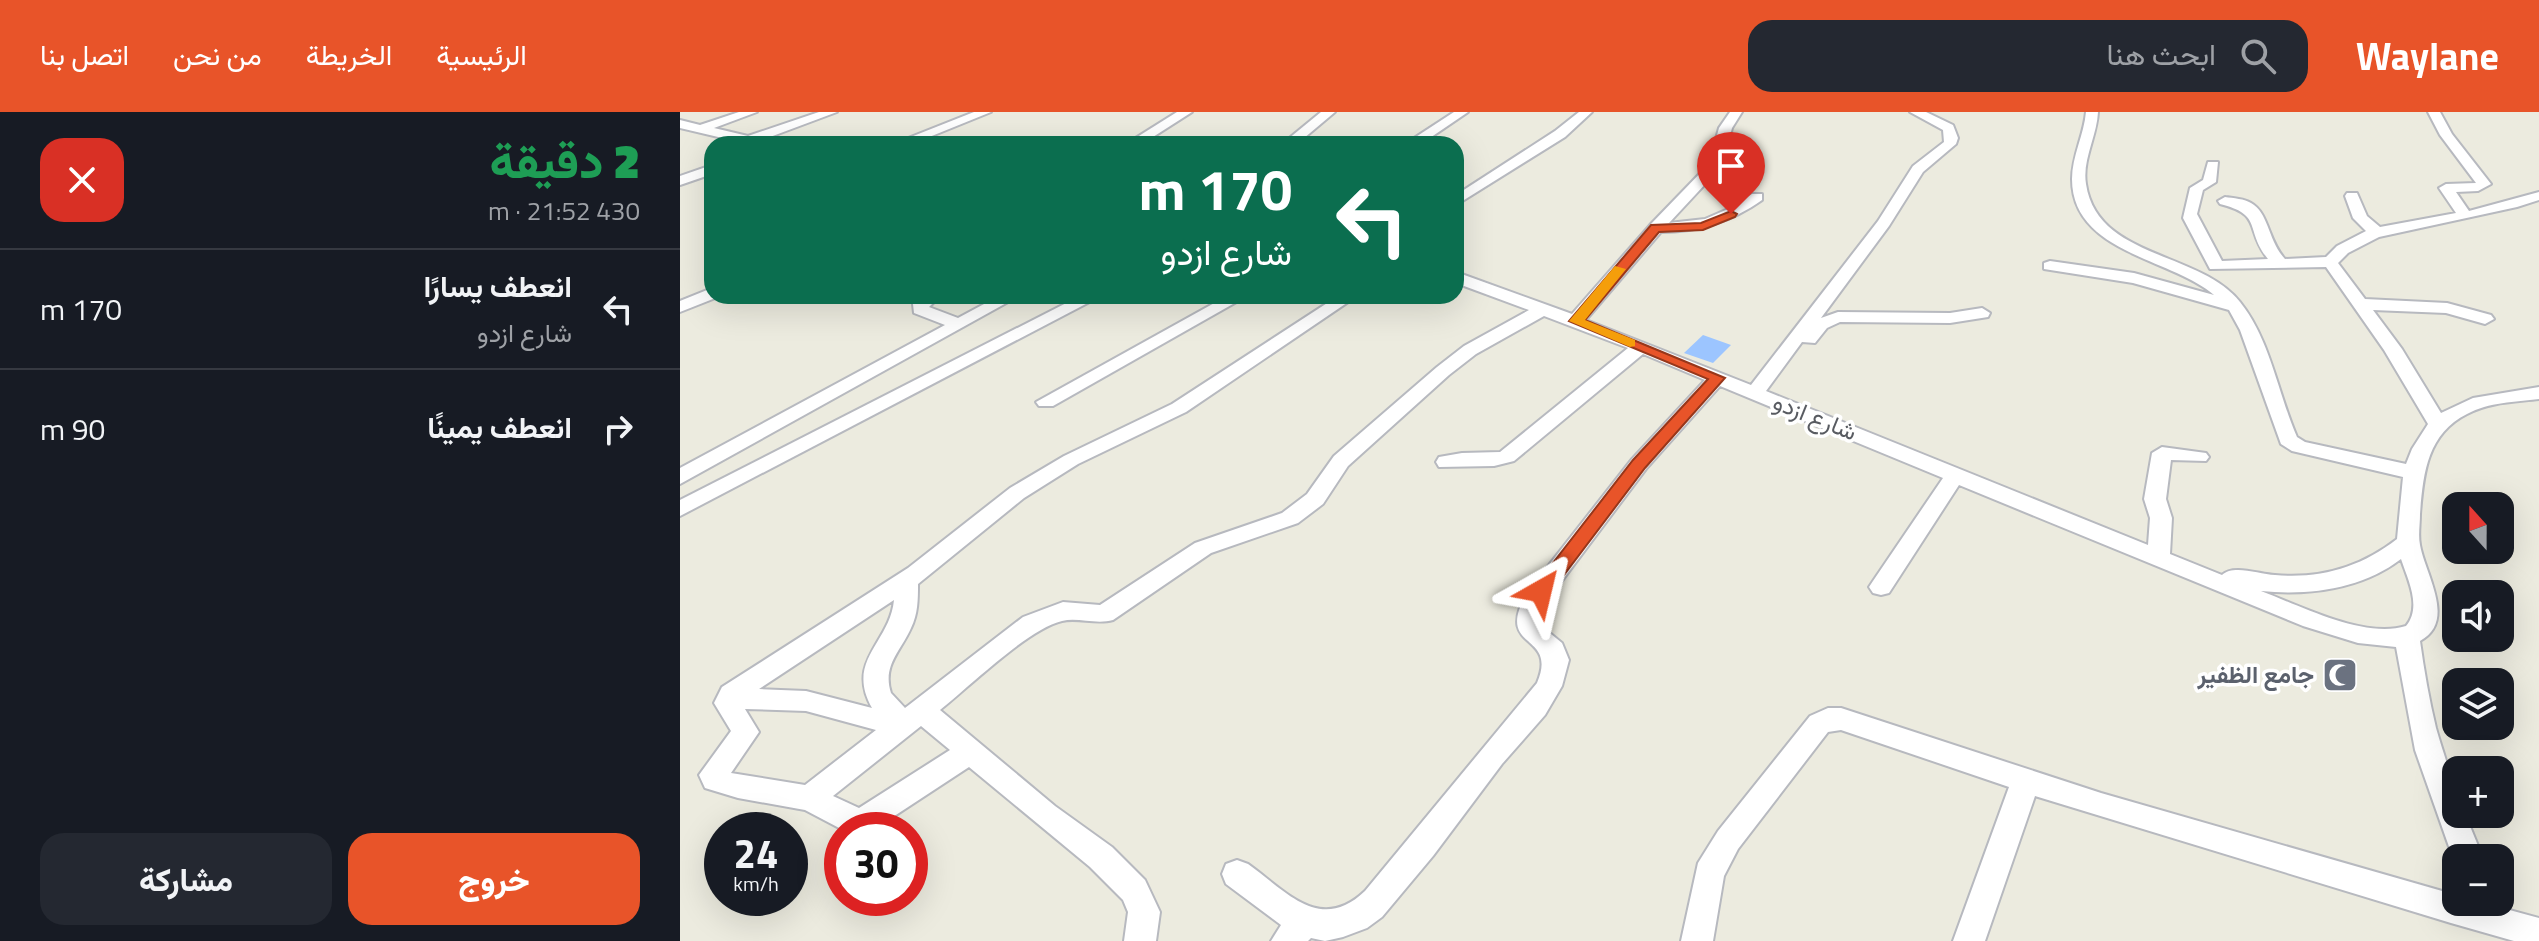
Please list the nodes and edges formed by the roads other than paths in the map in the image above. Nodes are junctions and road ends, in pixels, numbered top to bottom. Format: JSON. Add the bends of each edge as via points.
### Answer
{"nodes":[{"id":1,"x":751,"y":112,"type":"edge"},
{"id":2,"x":831,"y":112,"type":"edge"},
{"id":3,"x":985,"y":112,"type":"edge"},
{"id":4,"x":1186,"y":112,"type":"edge"},
{"id":5,"x":1329,"y":112,"type":"edge"},
{"id":6,"x":1462,"y":112,"type":"edge"},
{"id":7,"x":1586,"y":112,"type":"edge"},
{"id":8,"x":1736,"y":112,"type":"edge"},
{"id":9,"x":1916,"y":112,"type":"edge"},
{"id":10,"x":2092,"y":112,"type":"edge"},
{"id":11,"x":2434,"y":112,"type":"edge"},
{"id":12,"x":680,"y":124,"type":"edge"},
{"id":13,"x":702,"y":129,"type":"junction"},
{"id":14,"x":732,"y":136,"type":"edge"},
{"id":15,"x":761,"y":136,"type":"edge"},
{"id":16,"x":921,"y":136,"type":"edge"},
{"id":17,"x":1146,"y":136,"type":"edge"},
{"id":18,"x":1299,"y":136,"type":"edge"},
{"id":19,"x":1424,"y":136,"type":"edge"},
{"id":20,"x":2213,"y":165,"type":"dead end"},
{"id":21,"x":704,"y":172,"type":"edge"},
{"id":22,"x":680,"y":181,"type":"edge"},
{"id":23,"x":704,"y":188,"type":"edge"},
{"id":24,"x":680,"y":196,"type":"edge"},
{"id":25,"x":1464,"y":196,"type":"edge"},
{"id":26,"x":2352,"y":196,"type":"dead end"},
{"id":27,"x":2539,"y":196,"type":"edge"},
{"id":28,"x":1757,"y":197,"type":"dead end"},
{"id":29,"x":2225,"y":201,"type":"dead end"},
{"id":30,"x":2521,"y":201,"type":"junction"},
{"id":31,"x":2539,"y":211,"type":"edge"},
{"id":32,"x":2465,"y":216,"type":"junction"},
{"id":33,"x":1655,"y":228,"type":"junction"},
{"id":34,"x":2377,"y":233,"type":"junction"},
{"id":35,"x":2330,"y":262,"type":"junction"},
{"id":36,"x":2280,"y":263,"type":"junction"},
{"id":37,"x":2050,"y":266,"type":"dead end"},
{"id":38,"x":1464,"y":280,"type":"edge"},
{"id":39,"x":704,"y":296,"type":"edge"},
{"id":40,"x":921,"y":304,"type":"edge"},
{"id":41,"x":997,"y":304,"type":"edge"},
{"id":42,"x":1077,"y":304,"type":"edge"},
{"id":43,"x":1224,"y":304,"type":"edge"},
{"id":44,"x":1337,"y":304,"type":"edge"},
{"id":45,"x":2359,"y":304,"type":"junction"},
{"id":46,"x":2235,"y":306,"type":"junction"},
{"id":47,"x":680,"y":307,"type":"edge"},
{"id":48,"x":1545,"y":308,"type":"junction"},
{"id":49,"x":1982,"y":313,"type":"dead end"},
{"id":50,"x":2485,"y":319,"type":"dead end"},
{"id":51,"x":1576,"y":321,"type":"junction"},
{"id":52,"x":959,"y":325,"type":"junction"},
{"id":53,"x":1640,"y":347,"type":"junction"},
{"id":54,"x":1717,"y":378,"type":"junction"},
{"id":55,"x":1758,"y":390,"type":"junction"},
{"id":56,"x":2539,"y":393,"type":"edge"},
{"id":57,"x":1046,"y":402,"type":"dead end"},
{"id":58,"x":2438,"y":424,"type":"junction"},
{"id":59,"x":2199,"y":457,"type":"dead end"},
{"id":60,"x":1446,"y":462,"type":"dead end"},
{"id":61,"x":2412,"y":472,"type":"junction"},
{"id":62,"x":1956,"y":474,"type":"junction"},
{"id":63,"x":680,"y":477,"type":"edge"},
{"id":64,"x":680,"y":509,"type":"edge"},
{"id":65,"x":2408,"y":542,"type":"junction"},
{"id":66,"x":2165,"y":560,"type":"junction"},
{"id":67,"x":906,"y":580,"type":"junction"},
{"id":68,"x":1881,"y":587,"type":"dead end"},
{"id":69,"x":2407,"y":638,"type":"junction"},
{"id":70,"x":730,"y":698,"type":"junction"},
{"id":71,"x":915,"y":717,"type":"junction"},
{"id":72,"x":969,"y":752,"type":"junction"},
{"id":73,"x":2025,"y":783,"type":"junction"},
{"id":74,"x":810,"y":798,"type":"junction"},
{"id":75,"x":2462,"y":844,"type":"edge"},
{"id":76,"x":1237,"y":874,"type":"dead end"},
{"id":77,"x":2480,"y":920,"type":"edge"},
{"id":78,"x":1296,"y":932,"type":"edge"},
{"id":79,"x":2539,"y":933,"type":"edge"},
{"id":80,"x":1140,"y":941,"type":"edge"},
{"id":81,"x":1697,"y":941,"type":"edge"},
{"id":82,"x":1969,"y":941,"type":"edge"}],
"edges":[{"from":1,"to":13,"type":"street"},
{"from":2,"to":15,"type":"street"},
{"from":3,"to":16,"type":"street"},
{"from":4,"to":17,"type":"street"},
{"from":5,"to":18,"type":"street"},
{"from":6,"to":19,"type":"street"},
{"from":7,"to":25,"type":"street"},
{"from":8,"to":33,"type":"street","via":[[1721,134],[1715,166]]},
{"from":9,"to":55,"type":"street","via":[[1949,128],[1949,144],[1918,169],[1884,223]]},
{"from":10,"to":46,"type":"street","via":[[2079,179],[2082,200],[2095,222],[2130,247],[2209,282]]},
{"from":11,"to":32,"type":"street","via":[[2484,184],[2446,188]]},
{"from":12,"to":13,"type":"street"},
{"from":13,"to":14,"type":"street"},
{"from":20,"to":36,"type":"street","via":[[2209,182],[2197,188],[2190,213],[2216,266]]},
{"from":21,"to":22,"type":"street"},
{"from":23,"to":24,"type":"street"},
{"from":26,"to":34,"type":"street","via":[[2360,218]]},
{"from":27,"to":30,"type":"street"},
{"from":28,"to":33,"type":"street","via":[[1703,226]]},
{"from":29,"to":36,"type":"street","via":[[2247,206],[2260,221],[2269,253]]},
{"from":30,"to":31,"type":"street"},
{"from":30,"to":32,"type":"street"},
{"from":32,"to":34,"type":"street"},
{"from":33,"to":51,"type":"street"},
{"from":34,"to":35,"type":"street"},
{"from":35,"to":36,"type":"street"},
{"from":35,"to":45,"type":"street"},
{"from":37,"to":46,"type":"street","via":[[2152,282]]},
{"from":38,"to":48,"type":"street","name":"شارع ازدو"},
{"from":39,"to":47,"type":"street"},
{"from":40,"to":52,"type":"street","via":[[920,309]]},
{"from":41,"to":52,"type":"street"},
{"from":42,"to":64,"type":"street"},
{"from":43,"to":57,"type":"street"},
{"from":44,"to":67,"type":"street","via":[[1179,408],[1071,460],[1017,493]]},
{"from":45,"to":50,"type":"street","via":[[2447,308]]},
{"from":45,"to":58,"type":"street"},
{"from":46,"to":61,"type":"street","via":[[2288,440],[2299,447]]},
{"from":48,"to":51,"type":"street","name":"شارع ازدو"},
{"from":48,"to":71,"type":"street","via":[[1443,371],[1341,461],[1315,499],[1290,518],[1203,548],[1104,614],[1079,610],[1046,616]]},
{"from":49,"to":55,"type":"street","via":[[1831,319],[1821,324],[1774,386]]},
{"from":51,"to":53,"type":"street","name":"شارع ازدو"},
{"from":52,"to":63,"type":"street"},
{"from":53,"to":54,"type":"street","name":"شارع ازدو"},
{"from":53,"to":60,"type":"street","via":[[1507,457]]},
{"from":54,"to":55,"type":"street","name":"شارع ازدو"},
{"from":54,"to":78,"type":"street","via":[[1639,464],[1526,615],[1526,624],[1552,646],[1557,660],[1542,697],[1376,901],[1343,923]]},
{"from":55,"to":62,"type":"street","name":"شارع ازدو"},
{"from":56,"to":58,"type":"street","via":[[2472,404]]},
{"from":58,"to":61,"type":"street","via":[[2421,446]]},
{"from":59,"to":66,"type":"street","via":[[2162,453],[2155,499]]},
{"from":61,"to":65,"type":"street"},
{"from":62,"to":66,"type":"street","name":"شارع ازدو"},
{"from":62,"to":68,"type":"street"},
{"from":65,"to":66,"type":"street","via":[[2367,570],[2310,585],[2248,581]]},
{"from":65,"to":69,"type":"street","via":[[2425,605],[2421,628]]},
{"from":66,"to":69,"type":"street","via":[[2355,633]]},
{"from":67,"to":70,"type":"street"},
{"from":67,"to":71,"type":"street","via":[[901,627],[881,655],[875,684],[883,707]]},
{"from":69,"to":75,"type":"street","via":[[2429,754]]},
{"from":70,"to":71,"type":"street","via":[[806,701],[877,720]]},
{"from":70,"to":74,"type":"street","via":[[731,714],[746,732],[715,769],[715,780]]},
{"from":71,"to":72,"type":"street"},
{"from":71,"to":74,"type":"street"},
{"from":72,"to":74,"type":"street","via":[[863,821],[852,822]]},
{"from":72,"to":80,"type":"street","via":[[1101,857],[1134,890],[1144,912]]},
{"from":73,"to":77,"type":"street"},
{"from":73,"to":81,"type":"street","via":[[1841,719],[1828,719],[1728,840],[1709,873]]},
{"from":73,"to":82,"type":"street"},
{"from":76,"to":78,"type":"street"},
{"from":77,"to":79,"type":"street"}]}
